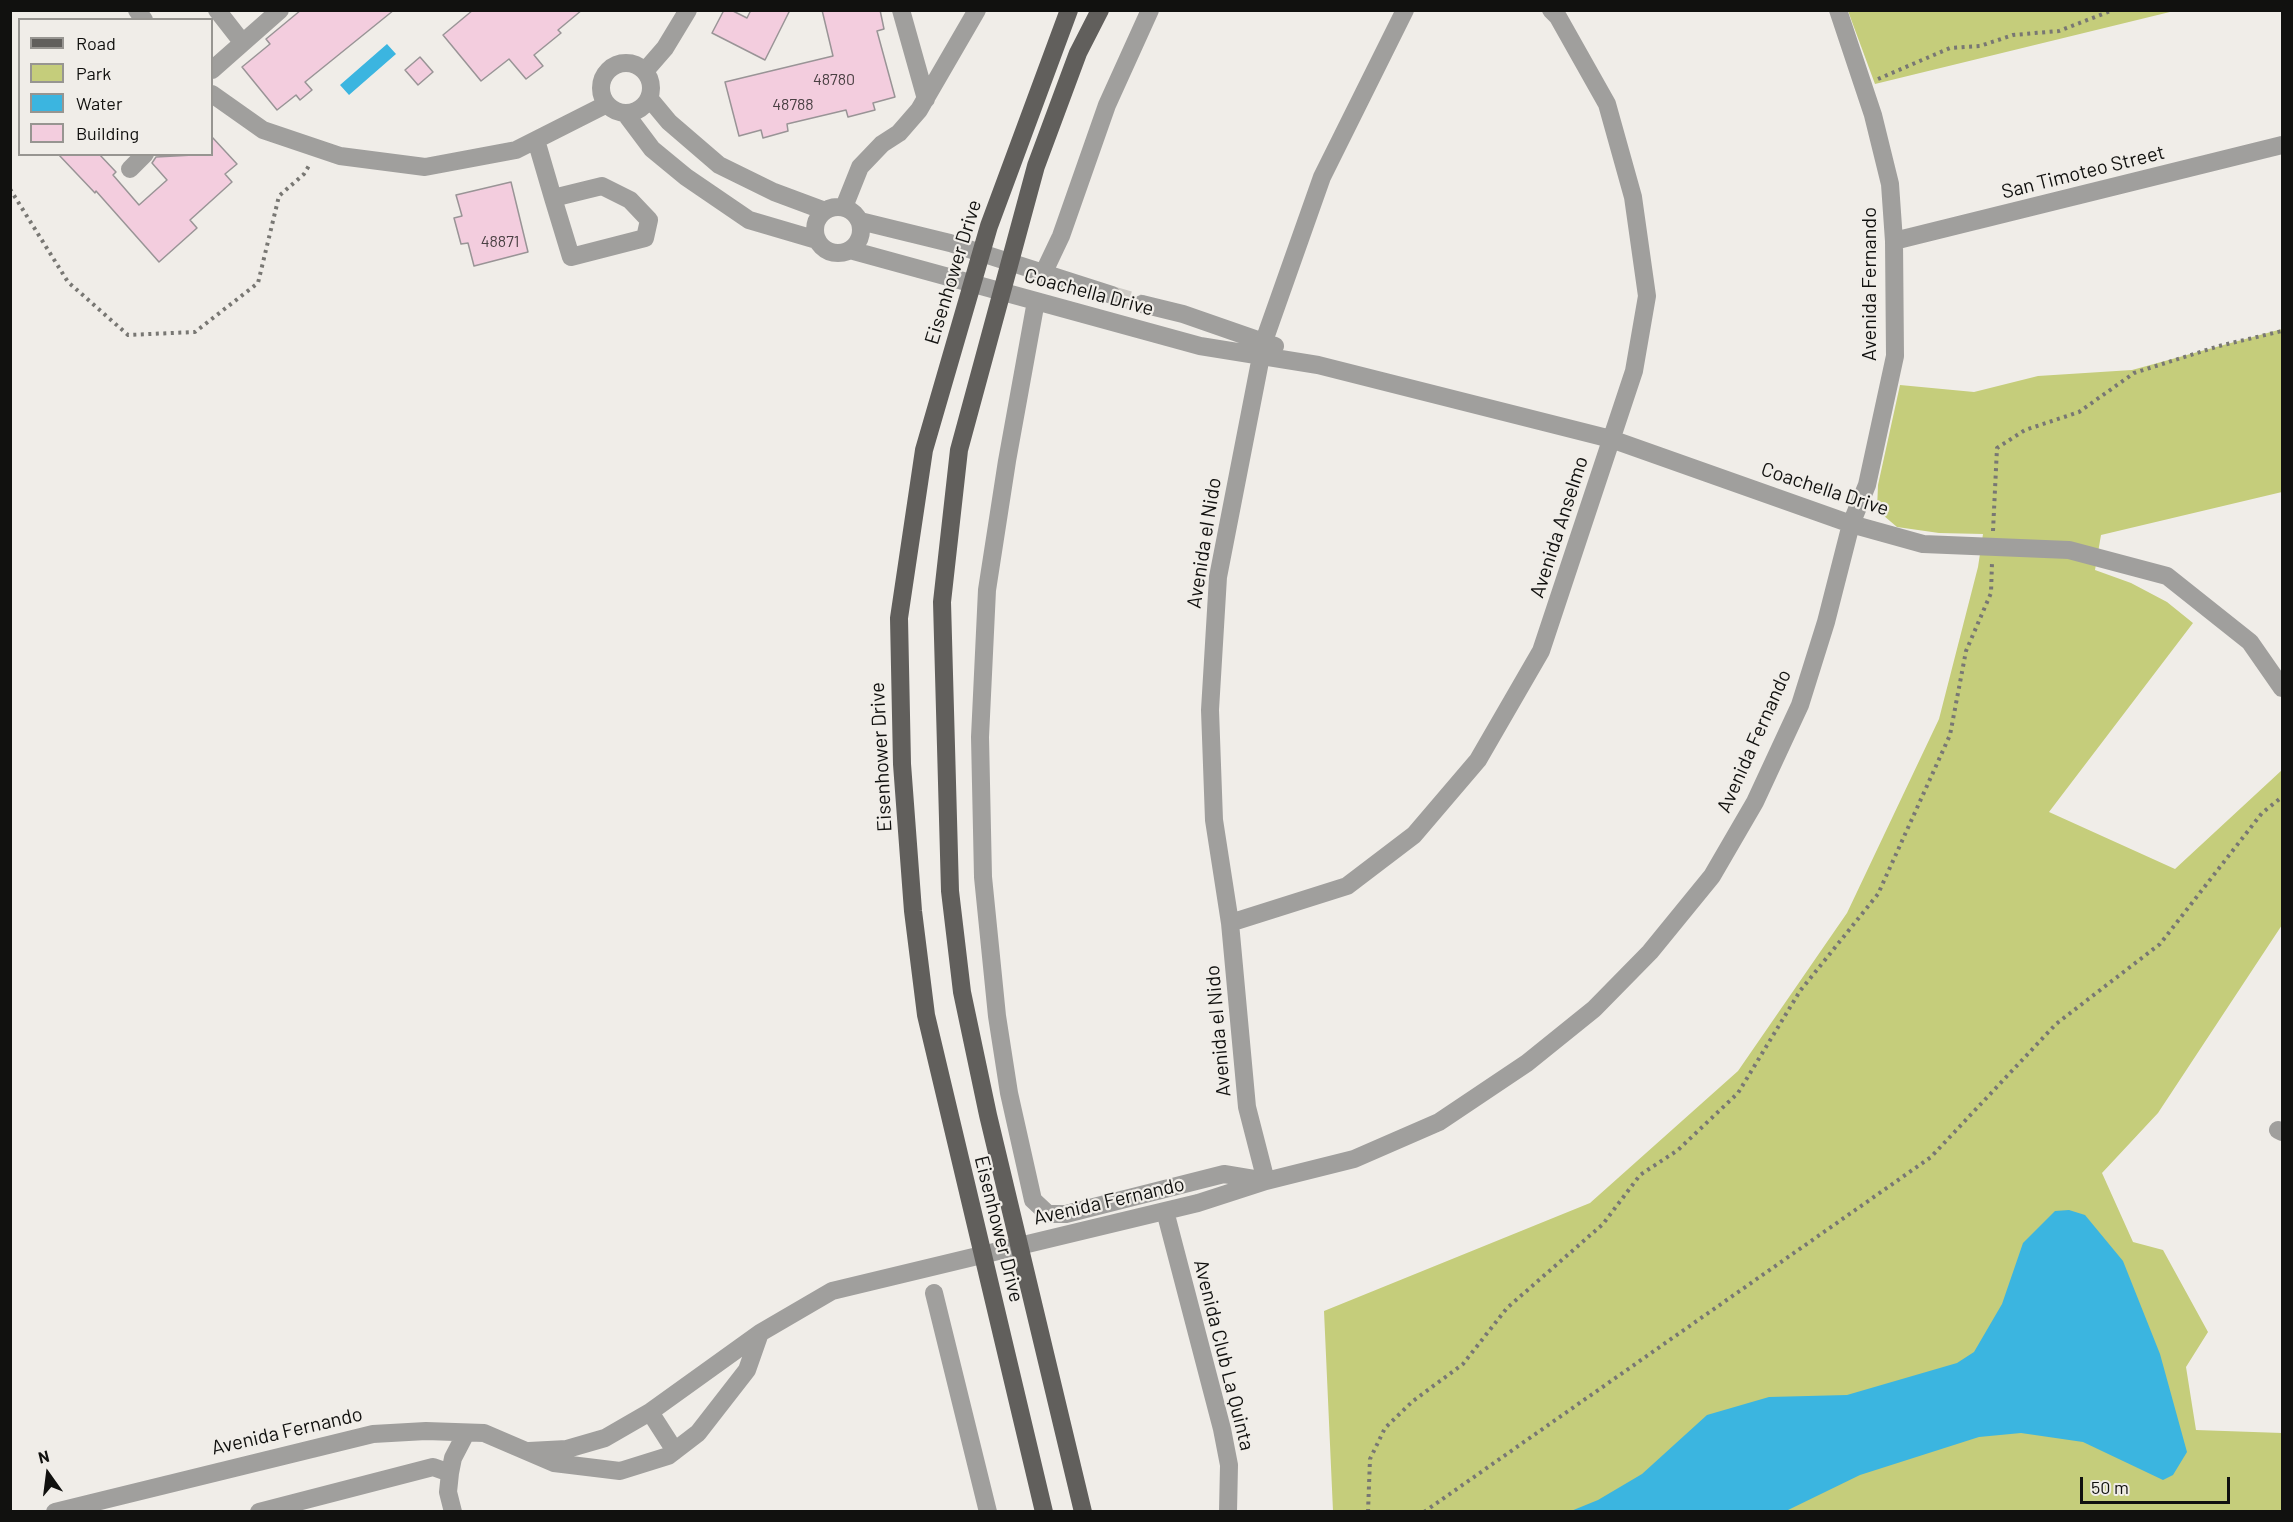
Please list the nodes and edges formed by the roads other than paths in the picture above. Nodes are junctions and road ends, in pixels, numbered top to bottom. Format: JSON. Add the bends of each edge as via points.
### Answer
{"nodes":[{"id":1,"x":217,"y":10,"type":"edge"},
{"id":2,"x":280,"y":10,"type":"edge"},
{"id":3,"x":688,"y":10,"type":"edge"},
{"id":4,"x":901,"y":10,"type":"edge"},
{"id":5,"x":977,"y":10,"type":"edge"},
{"id":6,"x":1069,"y":10,"type":"edge"},
{"id":7,"x":1100,"y":10,"type":"edge"},
{"id":8,"x":1150,"y":10,"type":"edge"},
{"id":9,"x":1405,"y":10,"type":"edge"},
{"id":10,"x":1551,"y":10,"type":"edge"},
{"id":11,"x":1838,"y":10,"type":"edge"},
{"id":12,"x":242,"y":42,"type":"junction"},
{"id":13,"x":213,"y":69,"type":"edge"},
{"id":14,"x":645,"y":71,"type":"junction"},
{"id":15,"x":213,"y":95,"type":"edge"},
{"id":16,"x":649,"y":98,"type":"junction"},
{"id":17,"x":926,"y":99,"type":"junction"},
{"id":18,"x":607,"y":104,"type":"junction"},
{"id":19,"x":625,"y":113,"type":"junction"},
{"id":20,"x":536,"y":140,"type":"junction"},
{"id":21,"x":2283,"y":146,"type":"edge"},
{"id":22,"x":143,"y":156,"type":"edge"},
{"id":23,"x":130,"y":169,"type":"dead end"},
{"id":24,"x":729,"y":170,"type":"junction"},
{"id":25,"x":715,"y":197,"type":"junction"},
{"id":26,"x":553,"y":198,"type":"junction"},
{"id":27,"x":844,"y":207,"type":"junction"},
{"id":28,"x":825,"y":211,"type":"junction"},
{"id":29,"x":860,"y":221,"type":"junction"},
{"id":30,"x":817,"y":240,"type":"junction"},
{"id":31,"x":1894,"y":242,"type":"junction"},
{"id":32,"x":850,"y":250,"type":"junction"},
{"id":33,"x":980,"y":254,"type":"junction"},
{"id":34,"x":1010,"y":263,"type":"junction"},
{"id":35,"x":1043,"y":274,"type":"junction"},
{"id":36,"x":972,"y":283,"type":"junction"},
{"id":37,"x":1002,"y":292,"type":"junction"},
{"id":38,"x":1112,"y":295,"type":"tunnel mouth"},
{"id":39,"x":1036,"y":301,"type":"junction"},
{"id":40,"x":1142,"y":304,"type":"tunnel mouth"},
{"id":41,"x":1172,"y":312,"type":"junction"},
{"id":42,"x":1165,"y":336,"type":"junction"},
{"id":43,"x":1263,"y":348,"type":"junction"},
{"id":44,"x":1611,"y":439,"type":"junction"},
{"id":45,"x":1851,"y":524,"type":"junction"},
{"id":46,"x":2283,"y":688,"type":"edge"},
{"id":47,"x":1230,"y":923,"type":"junction"},
{"id":48,"x":1266,"y":1181,"type":"junction"},
{"id":49,"x":1033,"y":1200,"type":"joint"},
{"id":50,"x":1165,"y":1211,"type":"junction"},
{"id":51,"x":1019,"y":1245,"type":"junction"},
{"id":52,"x":983,"y":1255,"type":"junction"},
{"id":53,"x":934,"y":1293,"type":"dead end"},
{"id":54,"x":760,"y":1333,"type":"junction"},
{"id":55,"x":650,"y":1412,"type":"junction"},
{"id":56,"x":466,"y":1433,"type":"junction"},
{"id":57,"x":530,"y":1451,"type":"junction"},
{"id":58,"x":675,"y":1451,"type":"junction"},
{"id":59,"x":450,"y":1473,"type":"junction"},
{"id":60,"x":111,"y":1504,"type":"edge"},
{"id":61,"x":314,"y":1505,"type":"edge"},
{"id":62,"x":55,"y":1512,"type":"edge"},
{"id":63,"x":259,"y":1512,"type":"edge"},
{"id":64,"x":453,"y":1512,"type":"edge"},
{"id":65,"x":988,"y":1512,"type":"edge"},
{"id":66,"x":1044,"y":1512,"type":"edge"},
{"id":67,"x":1083,"y":1512,"type":"edge"},
{"id":68,"x":1228,"y":1512,"type":"edge"}],
"edges":[{"from":1,"to":12,"type":"street"},
{"from":2,"to":12,"type":"street"},
{"from":3,"to":14,"type":"street","via":[[665,48]]},
{"from":4,"to":17,"type":"street"},
{"from":5,"to":17,"type":"street"},
{"from":6,"to":33,"type":"main road","name":"Eisenhower Drive"},
{"from":7,"to":34,"type":"main road","name":"Eisenhower Drive","via":[[1078,53],[1036,166]]},
{"from":8,"to":35,"type":"street","via":[[1107,105]]},
{"from":9,"to":43,"type":"street","name":"Avenida el Nido","via":[[1322,177]]},
{"from":10,"to":44,"type":"street","name":"Avenida Anselmo","via":[[1607,104],[1635,208],[1647,296],[1634,371]]},
{"from":11,"to":31,"type":"street","name":"Avenida Fernando","via":[[1873,115],[1890,184]]},
{"from":12,"to":13,"type":"street"},
{"from":14,"to":16,"type":"street","via":[[651,84]]},
{"from":14,"to":18,"type":"street","via":[[630,63],[607,72],[601,88]]},
{"from":15,"to":20,"type":"street","via":[[263,130],[340,156],[425,167],[516,150]]},
{"from":16,"to":19,"type":"street","via":[[639,109]]},
{"from":16,"to":24,"type":"street","via":[[669,122]]},
{"from":17,"to":27,"type":"street","via":[[899,133],[860,167]]},
{"from":18,"to":19,"type":"street","name":"Coachella Drive"},
{"from":18,"to":20,"type":"street"},
{"from":19,"to":25,"type":"street","name":"Coachella Drive","via":[[652,148]]},
{"from":20,"to":26,"type":"street"},
{"from":21,"to":31,"type":"street","name":"San Timoteo Street"},
{"from":22,"to":23,"type":"street"},
{"from":24,"to":25,"type":"street"},
{"from":24,"to":28,"type":"street"},
{"from":25,"to":30,"type":"street","name":"Coachella Drive","via":[[749,220]]},
{"from":26,"to":26,"type":"street","via":[[571,257],[645,238],[649,220],[630,200],[603,186]]},
{"from":27,"to":28,"type":"street"},
{"from":27,"to":29,"type":"street","name":"Coachella Drive"},
{"from":28,"to":30,"type":"street","via":[[817,221]]},
{"from":29,"to":32,"type":"street","via":[[861,234]]},
{"from":29,"to":33,"type":"street","name":"Coachella Drive"},
{"from":30,"to":32,"type":"street","name":"Coachella Drive","via":[[832,252]]},
{"from":31,"to":45,"type":"street","name":"Avenida Fernando","via":[[1895,356],[1867,485]]},
{"from":32,"to":36,"type":"street","name":"Coachella Drive"},
{"from":33,"to":34,"type":"street","name":"Coachella Drive"},
{"from":33,"to":36,"type":"main road","name":"Eisenhower Drive"},
{"from":34,"to":35,"type":"street","name":"Coachella Drive"},
{"from":34,"to":37,"type":"main road","name":"Eisenhower Drive"},
{"from":35,"to":38,"type":"street","name":"Coachella Drive"},
{"from":36,"to":37,"type":"street","name":"Coachella Drive"},
{"from":36,"to":52,"type":"main road","name":"Eisenhower Drive","via":[[924,450],[899,618],[902,764],[913,911],[926,1015]]},
{"from":37,"to":39,"type":"street","name":"Coachella Drive"},
{"from":37,"to":51,"type":"main road","name":"Eisenhower Drive","via":[[959,450],[942,602],[950,891],[962,992]]},
{"from":39,"to":42,"type":"street","name":"Coachella Drive"},
{"from":39,"to":49,"type":"street","name":"Eisenhower Drive","via":[[987,590],[980,737],[983,877],[997,1016],[1009,1093]]},
{"from":40,"to":41,"type":"street","name":"Coachella Drive"},
{"from":41,"to":42,"type":"street"},
{"from":41,"to":43,"type":"street","name":"Coachella Drive"},
{"from":42,"to":43,"type":"street","name":"Coachella Drive","via":[[1200,346]]},
{"from":43,"to":44,"type":"street","name":"Coachella Drive"},
{"from":43,"to":47,"type":"street","name":"Avenida el Nido","via":[[1218,577],[1210,699],[1214,820]]},
{"from":44,"to":45,"type":"street","name":"Coachella Drive"},
{"from":44,"to":47,"type":"street","name":"Avenida Anselmo","via":[[1541,651],[1478,760],[1414,836],[1347,886]]},
{"from":45,"to":46,"type":"street","name":"Coachella Drive","via":[[1923,544],[2069,550],[2168,576],[2250,642]]},
{"from":45,"to":48,"type":"street","name":"Avenida Fernando","via":[[1800,705],[1755,802],[1712,876],[1650,952],[1594,1009],[1527,1064],[1439,1122],[1353,1159]]},
{"from":47,"to":48,"type":"street","name":"Avenida el Nido","via":[[1247,1107]]},
{"from":48,"to":49,"type":"street","name":"Avenida Fernando","via":[[1224,1174],[1066,1214],[1048,1214]]},
{"from":48,"to":50,"type":"street","name":"Avenida Fernando"},
{"from":50,"to":51,"type":"street","name":"Avenida Fernando"},
{"from":50,"to":68,"type":"street","name":"Avenida Club La Quinta","via":[[1222,1430],[1229,1465]]},
{"from":51,"to":52,"type":"street","name":"Avenida Fernando"},
{"from":51,"to":67,"type":"main road","name":"Eisenhower Drive"},
{"from":52,"to":54,"type":"street","name":"Avenida Fernando","via":[[832,1291]]},
{"from":52,"to":66,"type":"main road","name":"Eisenhower Drive"},
{"from":53,"to":65,"type":"street"},
{"from":54,"to":55,"type":"street","name":"Avenida Fernando"},
{"from":54,"to":58,"type":"street","name":"Avenida Fernando","via":[[747,1370],[698,1433]]},
{"from":55,"to":57,"type":"street","name":"Avenida Fernando","via":[[605,1438],[567,1449]]},
{"from":55,"to":58,"type":"street"},
{"from":56,"to":57,"type":"street","name":"Avenida Fernando","via":[[484,1433]]},
{"from":56,"to":59,"type":"street"},
{"from":56,"to":60,"type":"street","name":"Avenida Fernando","via":[[373,1434]]},
{"from":57,"to":58,"type":"street","name":"Avenida Fernando","via":[[554,1463],[620,1471]]},
{"from":59,"to":61,"type":"street","via":[[433,1467]]},
{"from":59,"to":64,"type":"street","via":[[448,1492]]},
{"from":60,"to":62,"type":"street","name":"Avenida Fernando"},
{"from":61,"to":63,"type":"street"}]}
